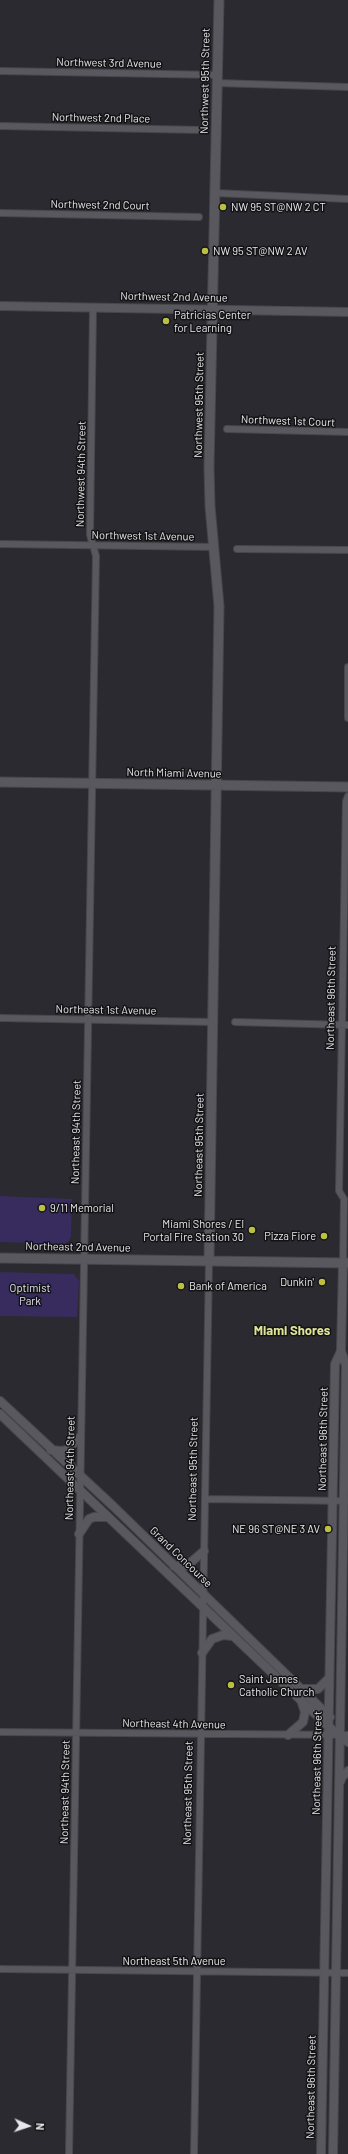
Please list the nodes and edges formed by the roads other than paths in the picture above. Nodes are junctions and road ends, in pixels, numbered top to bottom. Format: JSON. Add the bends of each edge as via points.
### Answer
{"nodes":[{"id":1,"x":219,"y":0,"type":"edge"},
{"id":2,"x":0,"y":71,"type":"edge"},
{"id":3,"x":218,"y":79,"type":"junction"},
{"id":4,"x":348,"y":86,"type":"edge"},
{"id":5,"x":0,"y":126,"type":"edge"},
{"id":6,"x":202,"y":130,"type":"dead end"},
{"id":7,"x":215,"y":193,"type":"junction"},
{"id":8,"x":348,"y":200,"type":"edge"},
{"id":9,"x":0,"y":214,"type":"edge"},
{"id":10,"x":199,"y":217,"type":"dead end"},
{"id":11,"x":0,"y":306,"type":"edge"},
{"id":12,"x":93,"y":308,"type":"junction"},
{"id":13,"x":213,"y":309,"type":"junction"},
{"id":14,"x":348,"y":312,"type":"edge"},
{"id":15,"x":227,"y":429,"type":"dead end"},
{"id":16,"x":348,"y":432,"type":"edge"},
{"id":17,"x":0,"y":544,"type":"edge"},
{"id":18,"x":93,"y":545,"type":"junction"},
{"id":19,"x":214,"y":547,"type":"junction"},
{"id":20,"x":237,"y":549,"type":"dead end"},
{"id":21,"x":348,"y":550,"type":"edge"},
{"id":22,"x":348,"y":667,"type":"edge"},
{"id":23,"x":348,"y":718,"type":"edge"},
{"id":24,"x":0,"y":782,"type":"edge"},
{"id":25,"x":92,"y":783,"type":"junction"},
{"id":26,"x":217,"y":785,"type":"junction"},
{"id":27,"x":348,"y":787,"type":"edge"},
{"id":28,"x":348,"y":796,"type":"edge"},
{"id":29,"x":0,"y":1018,"type":"edge"},
{"id":30,"x":88,"y":1020,"type":"junction"},
{"id":31,"x":212,"y":1022,"type":"junction"},
{"id":32,"x":235,"y":1022,"type":"dead end"},
{"id":33,"x":345,"y":1024,"type":"edge"},
{"id":34,"x":346,"y":1197,"type":"edge"},
{"id":35,"x":0,"y":1258,"type":"edge"},
{"id":36,"x":84,"y":1260,"type":"junction"},
{"id":37,"x":209,"y":1261,"type":"junction"},
{"id":38,"x":346,"y":1263,"type":"edge"},
{"id":39,"x":341,"y":1350,"type":"junction"},
{"id":40,"x":0,"y":1401,"type":"edge"},
{"id":41,"x":0,"y":1414,"type":"edge"},
{"id":42,"x":80,"y":1437,"type":"junction"},
{"id":43,"x":51,"y":1450,"type":"junction"},
{"id":44,"x":80,"y":1476,"type":"junction"},
{"id":45,"x":80,"y":1490,"type":"junction"},
{"id":46,"x":205,"y":1499,"type":"junction"},
{"id":47,"x":333,"y":1500,"type":"junction"},
{"id":48,"x":346,"y":1501,"type":"edge"},
{"id":49,"x":107,"y":1517,"type":"junction"},
{"id":50,"x":79,"y":1534,"type":"junction"},
{"id":51,"x":204,"y":1551,"type":"junction"},
{"id":52,"x":174,"y":1566,"type":"junction"},
{"id":53,"x":203,"y":1594,"type":"junction"},
{"id":54,"x":203,"y":1608,"type":"junction"},
{"id":55,"x":232,"y":1636,"type":"junction"},
{"id":56,"x":202,"y":1653,"type":"junction"},
{"id":57,"x":329,"y":1678,"type":"junction"},
{"id":58,"x":301,"y":1689,"type":"junction"},
{"id":59,"x":302,"y":1703,"type":"junction"},
{"id":60,"x":329,"y":1714,"type":"junction"},
{"id":61,"x":328,"y":1731,"type":"junction"},
{"id":62,"x":0,"y":1732,"type":"edge"},
{"id":63,"x":76,"y":1733,"type":"junction"},
{"id":64,"x":201,"y":1734,"type":"junction"},
{"id":65,"x":288,"y":1735,"type":"junction"},
{"id":66,"x":344,"y":1735,"type":"edge"},
{"id":67,"x":348,"y":1742,"type":"edge"},
{"id":68,"x":348,"y":1772,"type":"edge"},
{"id":69,"x":339,"y":1785,"type":"junction"},
{"id":70,"x":0,"y":1969,"type":"edge"},
{"id":71,"x":72,"y":1970,"type":"junction"},
{"id":72,"x":197,"y":1971,"type":"junction"},
{"id":73,"x":324,"y":1972,"type":"junction"},
{"id":74,"x":336,"y":1972,"type":"junction"},
{"id":75,"x":348,"y":1972,"type":"edge"},
{"id":76,"x":69,"y":2154,"type":"edge"},
{"id":77,"x":194,"y":2154,"type":"edge"},
{"id":78,"x":321,"y":2154,"type":"edge"},
{"id":79,"x":333,"y":2154,"type":"edge"}],
"edges":[{"from":1,"to":3,"type":"main road","name":"Northwest 95th Street"},
{"from":2,"to":3,"type":"street","name":"Northwest 3rd Avenue"},
{"from":3,"to":4,"type":"street","name":"Northwest 3rd Avenue"},
{"from":3,"to":7,"type":"main road","name":"Northwest 95th Street"},
{"from":5,"to":6,"type":"street","name":"Northwest 2nd Place"},
{"from":7,"to":8,"type":"street"},
{"from":7,"to":13,"type":"main road","name":"Northwest 95th Street"},
{"from":9,"to":10,"type":"street","name":"Northwest 2nd Court"},
{"from":11,"to":12,"type":"street","name":"Northwest 2nd Avenue"},
{"from":12,"to":13,"type":"street","name":"Northwest 2nd Avenue"},
{"from":12,"to":18,"type":"street","name":"Northwest 94th Street","via":[[90,535]]},
{"from":13,"to":14,"type":"street","name":"Northwest 2nd Avenue"},
{"from":13,"to":19,"type":"main road","name":"Northwest 95th Street","via":[[209,481]]},
{"from":15,"to":16,"type":"street","name":"Northwest 1st Court"},
{"from":17,"to":18,"type":"street","name":"Northwest 1st Avenue"},
{"from":18,"to":19,"type":"street","name":"Northwest 1st Avenue"},
{"from":18,"to":25,"type":"street","name":"Northwest 94th Street","via":[[96,556]]},
{"from":19,"to":26,"type":"main road","name":"Northwest 95th Street","via":[[219,606]]},
{"from":20,"to":21,"type":"street"},
{"from":22,"to":23,"type":"street"},
{"from":24,"to":25,"type":"main road","name":"North Miami Avenue"},
{"from":25,"to":26,"type":"main road","name":"North Miami Avenue"},
{"from":25,"to":30,"type":"street","name":"Northeast 94th Street"},
{"from":26,"to":27,"type":"main road","name":"North Miami Avenue"},
{"from":26,"to":31,"type":"main road","name":"Northeast 95th Street"},
{"from":28,"to":33,"type":"street","name":"Northeast 96th Street"},
{"from":29,"to":30,"type":"street","name":"Northeast 1st Avenue"},
{"from":30,"to":31,"type":"street","name":"Northeast 1st Avenue"},
{"from":30,"to":36,"type":"street","name":"Northeast 94th Street"},
{"from":31,"to":37,"type":"main road","name":"Northeast 95th Street"},
{"from":32,"to":33,"type":"street"},
{"from":33,"to":34,"type":"street","name":"Northeast 96th Street","via":[[339,1191]]},
{"from":34,"to":38,"type":"street","name":"Northeast 96th Street"},
{"from":35,"to":36,"type":"main road","name":"Northeast 2nd Avenue"},
{"from":36,"to":37,"type":"main road","name":"Northeast 2nd Avenue"},
{"from":36,"to":42,"type":"street","name":"Northeast 94th Street"},
{"from":37,"to":38,"type":"main road","name":"Northeast 2nd Avenue"},
{"from":37,"to":46,"type":"street","name":"Northeast 95th Street"},
{"from":38,"to":39,"type":"street","name":"Northeast 96th Street"},
{"from":39,"to":47,"type":"street","name":"Northeast 96th Street","via":[[335,1364]]},
{"from":39,"to":48,"type":"street","name":"Northeast 96th Street","via":[[346,1365]]},
{"from":40,"to":43,"type":"street","name":"Grand Concourse"},
{"from":41,"to":45,"type":"street","name":"Grand Concourse"},
{"from":42,"to":43,"type":"street","via":[[67,1450]]},
{"from":42,"to":44,"type":"street","name":"Northeast 94th Street"},
{"from":43,"to":44,"type":"street","name":"Grand Concourse"},
{"from":44,"to":45,"type":"street","name":"Northeast 94th Street"},
{"from":44,"to":52,"type":"street","name":"Grand Concourse"},
{"from":45,"to":49,"type":"street","name":"Grand Concourse"},
{"from":45,"to":50,"type":"street","name":"Northeast 94th Street"},
{"from":46,"to":47,"type":"street"},
{"from":46,"to":51,"type":"street","name":"Northeast 95th Street"},
{"from":47,"to":48,"type":"street"},
{"from":47,"to":57,"type":"street","name":"Northeast 96th Street"},
{"from":48,"to":66,"type":"street","name":"Northeast 96th Street"},
{"from":49,"to":50,"type":"street","via":[[89,1519]]},
{"from":49,"to":54,"type":"street","name":"Grand Concourse"},
{"from":50,"to":63,"type":"street","name":"Northeast 94th Street"},
{"from":51,"to":52,"type":"street","via":[[185,1566]]},
{"from":51,"to":53,"type":"street","name":"Northeast 95th Street"},
{"from":52,"to":53,"type":"street","name":"Grand Concourse"},
{"from":53,"to":54,"type":"street","name":"Northeast 95th Street"},
{"from":53,"to":58,"type":"street","name":"Grand Concourse"},
{"from":54,"to":55,"type":"street","name":"Grand Concourse"},
{"from":54,"to":56,"type":"street","name":"Northeast 95th Street"},
{"from":55,"to":56,"type":"street","via":[[217,1636]]},
{"from":55,"to":59,"type":"street","name":"Grand Concourse"},
{"from":56,"to":64,"type":"street","name":"Northeast 95th Street"},
{"from":57,"to":58,"type":"street","via":[[318,1689]]},
{"from":57,"to":60,"type":"street","name":"Northeast 96th Street"},
{"from":58,"to":60,"type":"street","name":"Grand Concourse"},
{"from":59,"to":61,"type":"street","name":"Grand Concourse"},
{"from":59,"to":65,"type":"street","via":[[305,1712],[303,1722]]},
{"from":60,"to":61,"type":"street","name":"Northeast 96th Street"},
{"from":60,"to":66,"type":"street","name":"Grand Concourse"},
{"from":61,"to":65,"type":"street","name":"Northeast 4th Avenue"},
{"from":61,"to":66,"type":"street","name":"Grand Concourse"},
{"from":61,"to":73,"type":"street","name":"Northeast 96th Street"},
{"from":62,"to":63,"type":"street","name":"Northeast 4th Avenue"},
{"from":63,"to":64,"type":"street","name":"Northeast 4th Avenue"},
{"from":63,"to":71,"type":"street","name":"Northeast 94th Street"},
{"from":64,"to":65,"type":"street","name":"Northeast 4th Avenue"},
{"from":64,"to":72,"type":"street","name":"Northeast 95th Street"},
{"from":66,"to":67,"type":"street","name":"Grand Concourse"},
{"from":66,"to":69,"type":"street","name":"Northeast 96th Street"},
{"from":68,"to":69,"type":"street","via":[[342,1777]]},
{"from":69,"to":74,"type":"street","name":"Northeast 96th Street"},
{"from":70,"to":71,"type":"street","name":"Northeast 5th Avenue"},
{"from":71,"to":72,"type":"street","name":"Northeast 5th Avenue"},
{"from":71,"to":76,"type":"street","name":"Northeast 94th Street"},
{"from":72,"to":73,"type":"street","name":"Northeast 5th Avenue"},
{"from":72,"to":77,"type":"street","name":"Northeast 95th Street"},
{"from":73,"to":74,"type":"street","name":"Northeast 5th Avenue"},
{"from":73,"to":78,"type":"street","name":"Northeast 96th Street"},
{"from":74,"to":75,"type":"street","name":"Northeast 5th Avenue"},
{"from":74,"to":79,"type":"street","name":"Northeast 96th Street"}]}
